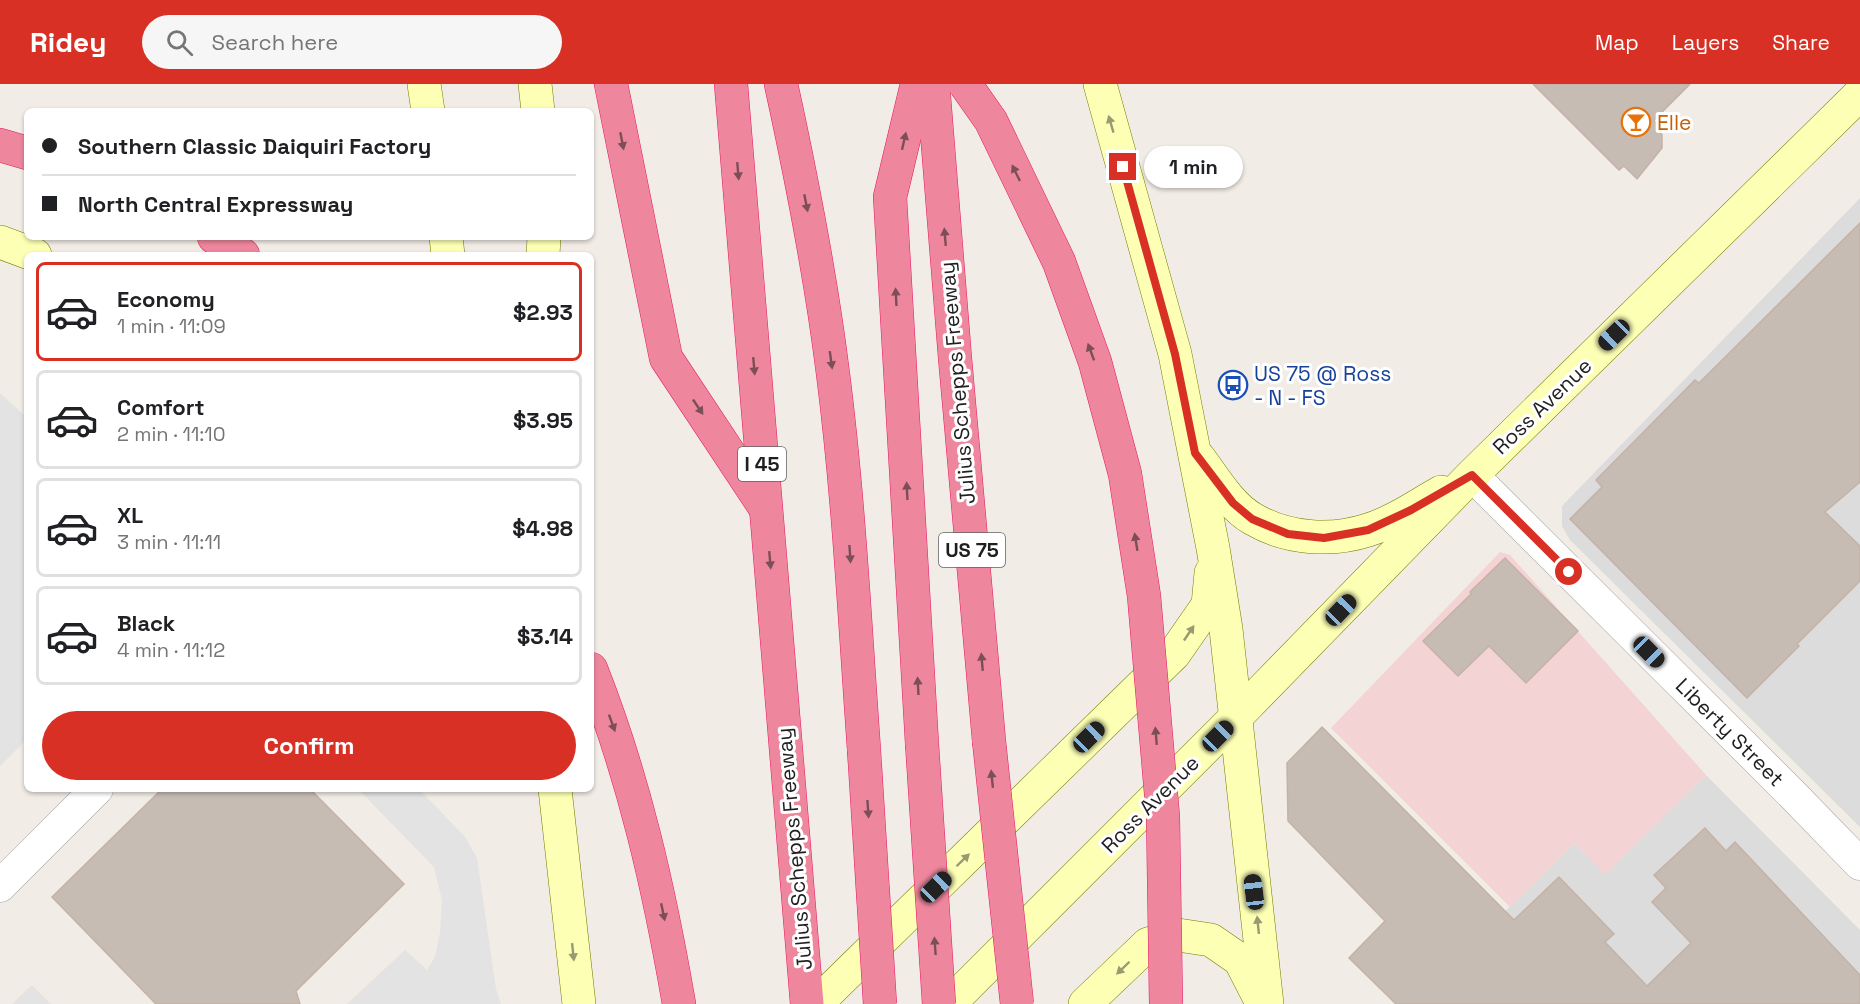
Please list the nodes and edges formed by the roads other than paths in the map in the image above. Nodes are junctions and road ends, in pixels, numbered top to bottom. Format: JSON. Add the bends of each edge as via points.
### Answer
{"nodes":[{"id":1,"x":424,"y":84,"type":"edge"},
{"id":2,"x":536,"y":84,"type":"edge"},
{"id":3,"x":611,"y":84,"type":"edge"},
{"id":4,"x":731,"y":84,"type":"edge"},
{"id":5,"x":781,"y":84,"type":"edge"},
{"id":6,"x":917,"y":84,"type":"edge"},
{"id":7,"x":933,"y":84,"type":"edge"},
{"id":8,"x":965,"y":84,"type":"edge"},
{"id":9,"x":1100,"y":84,"type":"edge"},
{"id":10,"x":1860,"y":94,"type":"edge"},
{"id":11,"x":428,"y":108,"type":"edge"},
{"id":12,"x":538,"y":108,"type":"edge"},
{"id":13,"x":0,"y":145,"type":"edge"},
{"id":14,"x":24,"y":152,"type":"edge"},
{"id":15,"x":219,"y":240,"type":"edge"},
{"id":16,"x":0,"y":242,"type":"edge"},
{"id":17,"x":27,"y":252,"type":"edge"},
{"id":18,"x":238,"y":252,"type":"edge"},
{"id":19,"x":1195,"y":453,"type":"junction"},
{"id":20,"x":1472,"y":475,"type":"junction"},
{"id":21,"x":766,"y":508,"type":"junction"},
{"id":22,"x":1213,"y":548,"type":"junction"},
{"id":23,"x":594,"y":677,"type":"edge"},
{"id":24,"x":1234,"y":719,"type":"junction"},
{"id":25,"x":93,"y":792,"type":"edge"},
{"id":26,"x":536,"y":792,"type":"edge"},
{"id":27,"x":555,"y":792,"type":"edge"},
{"id":28,"x":1162,"y":817,"type":"junction"},
{"id":29,"x":1860,"y":864,"type":"edge"},
{"id":30,"x":0,"y":886,"type":"edge"},
{"id":31,"x":568,"y":900,"type":"junction"},
{"id":32,"x":579,"y":1004,"type":"edge"},
{"id":33,"x":680,"y":1004,"type":"edge"},
{"id":34,"x":807,"y":1004,"type":"edge"},
{"id":35,"x":816,"y":1004,"type":"edge"},
{"id":36,"x":880,"y":1004,"type":"edge"},
{"id":37,"x":939,"y":1004,"type":"edge"},
{"id":38,"x":949,"y":1004,"type":"edge"},
{"id":39,"x":1017,"y":1004,"type":"edge"},
{"id":40,"x":1085,"y":1004,"type":"edge"},
{"id":41,"x":1166,"y":1004,"type":"edge"},
{"id":42,"x":1181,"y":1004,"type":"edge"},
{"id":43,"x":1264,"y":1004,"type":"edge"}],
"edges":[{"from":1,"to":11,"type":"main road"},
{"from":2,"to":12,"type":"main road"},
{"from":3,"to":21,"type":"highway","one_way":true,"via":[[666,358]]},
{"from":4,"to":21,"type":"highway","name":"Julius Schepps Freeway","number":"I 45","one_way":true},
{"from":5,"to":36,"type":"highway","one_way":true,"bridge":true,"via":[[811,232],[833,374],[847,516]]},
{"from":37,"to":6,"type":"highway","one_way":true,"bridge":true,"via":[[890,197]]},
{"from":39,"to":7,"type":"highway","name":"Julius Schepps Freeway","number":"US 75","one_way":true,"bridge":true,"via":[[988,741]]},
{"from":28,"to":8,"type":"highway","one_way":true,"bridge":true,"via":[[1144,596],[1125,474],[1098,373],[1059,262],[991,121]]},
{"from":19,"to":9,"type":"main road","one_way":true,"via":[[1175,354]]},
{"from":10,"to":20,"type":"main road","name":"Ross Avenue"},
{"from":13,"to":14,"type":"highway"},
{"from":15,"to":18,"type":"highway"},
{"from":16,"to":17,"type":"main road"},
{"from":19,"to":20,"type":"main road","via":[[1233,503],[1252,519],[1288,534],[1324,538],[1368,530]]},
{"from":19,"to":22,"type":"main road"},
{"from":20,"to":24,"type":"main road","name":"Ross Avenue"},
{"from":20,"to":29,"type":"street","name":"Liberty Street"},
{"from":21,"to":34,"type":"highway","name":"Julius Schepps Freeway","number":"I 45","one_way":true},
{"from":22,"to":24,"type":"main road","via":[[1226,629]]},
{"from":35,"to":22,"type":"main road","one_way":true,"via":[[1174,654],[1208,605]]},
{"from":23,"to":33,"type":"highway","one_way":true,"via":[[638,806]]},
{"from":24,"to":38,"type":"main road","name":"Ross Avenue"},
{"from":43,"to":24,"type":"main road","one_way":true},
{"from":25,"to":30,"type":"street"},
{"from":26,"to":31,"type":"main road"},
{"from":27,"to":31,"type":"main road"},
{"from":28,"to":41,"type":"highway","bridge":true},
{"from":28,"to":42,"type":"highway","bridge":true},
{"from":31,"to":32,"type":"main road","one_way":true},
{"from":43,"to":40,"type":"main road","one_way":true,"via":[[1240,960],[1211,940],[1178,934],[1148,944]]}]}
